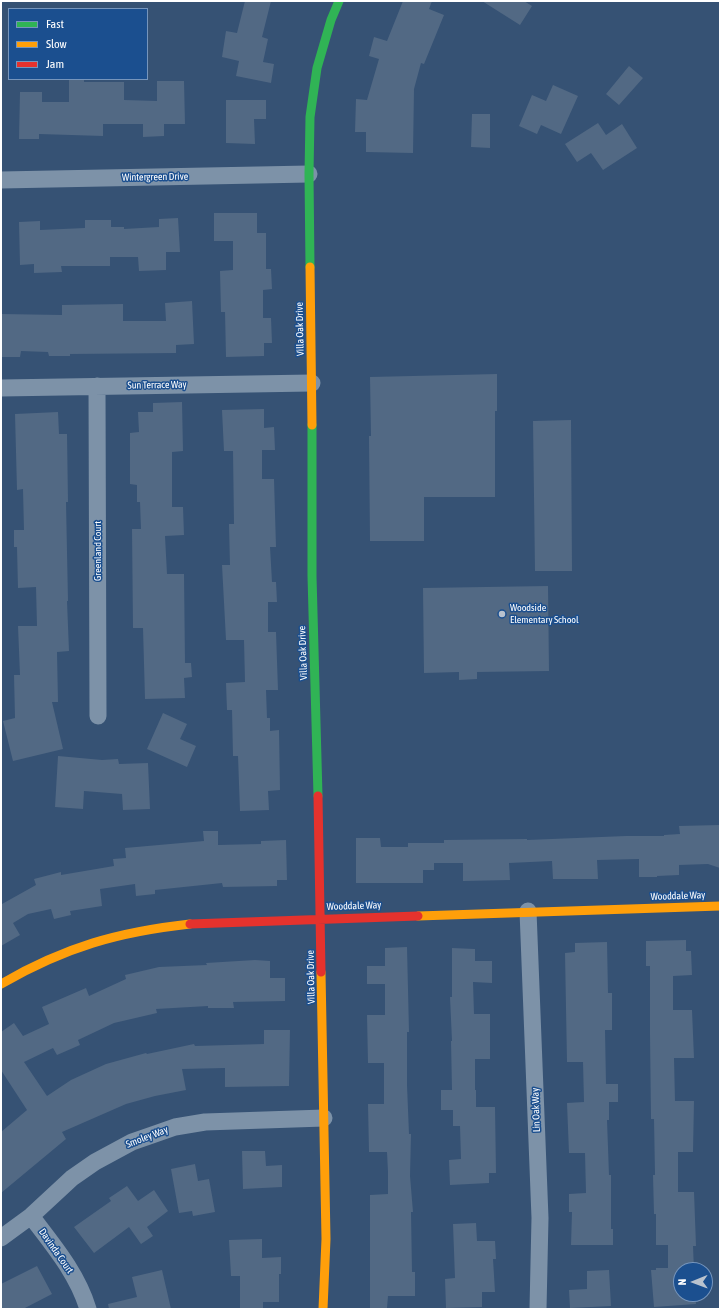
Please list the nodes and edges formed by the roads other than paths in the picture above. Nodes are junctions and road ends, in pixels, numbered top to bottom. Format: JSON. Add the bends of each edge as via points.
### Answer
{"nodes":[{"id":1,"x":338,"y":1,"type":"edge"},
{"id":2,"x":309,"y":174,"type":"junction"},
{"id":3,"x":1,"y":180,"type":"edge"},
{"id":4,"x":312,"y":383,"type":"junction"},
{"id":5,"x":97,"y":386,"type":"junction"},
{"id":6,"x":1,"y":388,"type":"edge"},
{"id":7,"x":98,"y":716,"type":"dead end"},
{"id":8,"x":720,"y":906,"type":"edge"},
{"id":9,"x":528,"y":911,"type":"junction"},
{"id":10,"x":321,"y":918,"type":"junction"},
{"id":11,"x":1,"y":984,"type":"edge"},
{"id":12,"x":324,"y":1118,"type":"junction"},
{"id":13,"x":31,"y":1216,"type":"junction"},
{"id":14,"x":1,"y":1238,"type":"edge"},
{"id":15,"x":88,"y":1309,"type":"edge"},
{"id":16,"x":323,"y":1309,"type":"edge"},
{"id":17,"x":538,"y":1309,"type":"edge"}],
"edges":[{"from":1,"to":2,"type":"street","name":"Villa Oak Drive","via":[[317,68],[310,117]]},
{"from":2,"to":3,"type":"street","name":"Wintergreen Drive"},
{"from":2,"to":4,"type":"street","name":"Villa Oak Drive"},
{"from":4,"to":5,"type":"street","name":"Sun Terrace Way"},
{"from":4,"to":10,"type":"street","name":"Villa Oak Drive","via":[[312,576]]},
{"from":5,"to":6,"type":"street","name":"Sun Terrace Way"},
{"from":5,"to":7,"type":"street","name":"Greenland Court"},
{"from":8,"to":9,"type":"street","name":"Wooddale Way"},
{"from":9,"to":10,"type":"street","name":"Wooddale Way"},
{"from":9,"to":17,"type":"street","name":"Lin Oak Way","via":[[540,1218]]},
{"from":10,"to":11,"type":"street","name":"Wooddale Way","via":[[196,923],[141,930],[70,950]]},
{"from":10,"to":12,"type":"street","name":"Villa Oak Drive"},
{"from":12,"to":13,"type":"street","name":"Smoley Way","via":[[205,1122],[165,1130],[132,1142],[95,1162],[72,1178]]},
{"from":12,"to":16,"type":"street","name":"Villa Oak Drive","via":[[326,1255]]},
{"from":13,"to":14,"type":"street","name":"Smoley Way"},
{"from":13,"to":15,"type":"street","name":"Davinda Court","via":[[66,1262]]}]}
